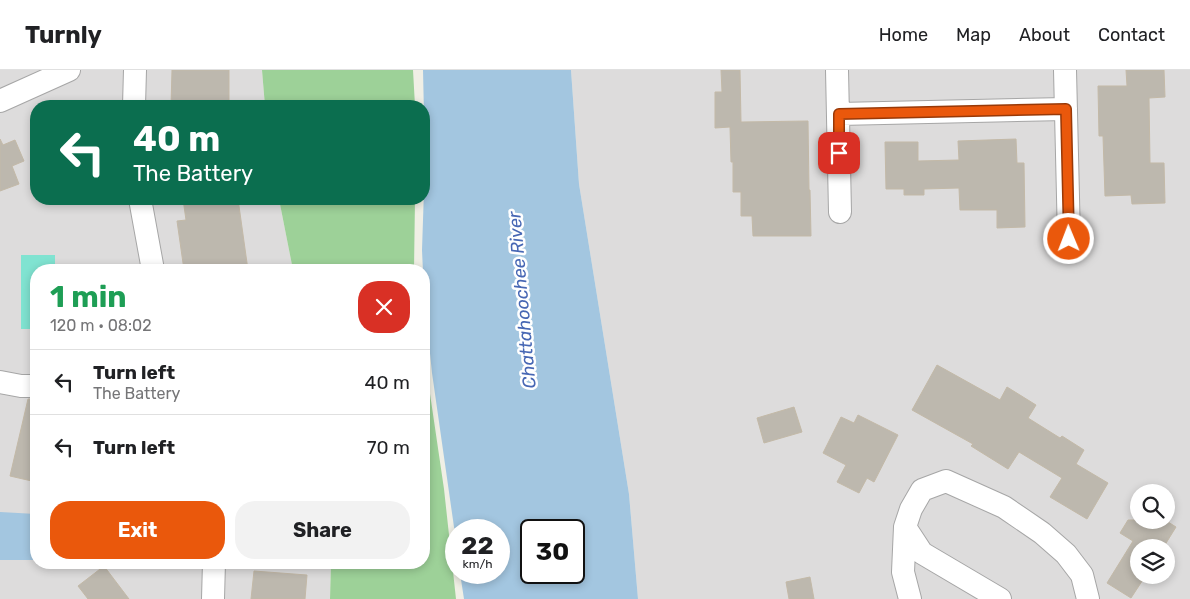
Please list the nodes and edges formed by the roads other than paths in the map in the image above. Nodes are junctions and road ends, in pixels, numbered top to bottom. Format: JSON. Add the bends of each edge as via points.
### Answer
{"nodes":[{"id":1,"x":69,"y":70,"type":"edge"},
{"id":2,"x":135,"y":70,"type":"edge"},
{"id":3,"x":837,"y":70,"type":"edge"},
{"id":4,"x":1065,"y":70,"type":"edge"},
{"id":5,"x":134,"y":100,"type":"edge"},
{"id":6,"x":0,"y":101,"type":"edge"},
{"id":7,"x":1066,"y":109,"type":"junction"},
{"id":8,"x":839,"y":114,"type":"junction"},
{"id":9,"x":141,"y":205,"type":"edge"},
{"id":10,"x":840,"y":212,"type":"dead end"},
{"id":11,"x":1069,"y":239,"type":"dead end"},
{"id":12,"x":151,"y":264,"type":"edge"},
{"id":13,"x":0,"y":382,"type":"edge"},
{"id":14,"x":30,"y":386,"type":"edge"},
{"id":15,"x":905,"y":527,"type":"junction"},
{"id":16,"x":910,"y":599,"type":"edge"},
{"id":17,"x":1000,"y":599,"type":"edge"},
{"id":18,"x":1088,"y":599,"type":"edge"}],
"edges":[{"from":1,"to":6,"type":"street"},
{"from":2,"to":5,"type":"street"},
{"from":3,"to":8,"type":"street"},
{"from":4,"to":7,"type":"street"},
{"from":7,"to":8,"type":"street"},
{"from":7,"to":11,"type":"street"},
{"from":8,"to":10,"type":"street"},
{"from":9,"to":12,"type":"street"},
{"from":13,"to":14,"type":"street"},
{"from":15,"to":16,"type":"street","via":[[904,572]]},
{"from":15,"to":17,"type":"street","via":[[922,553]]},
{"from":15,"to":18,"type":"street","via":[[922,490],[946,481],[1004,507],[1042,533],[1066,554],[1082,575]]}]}
